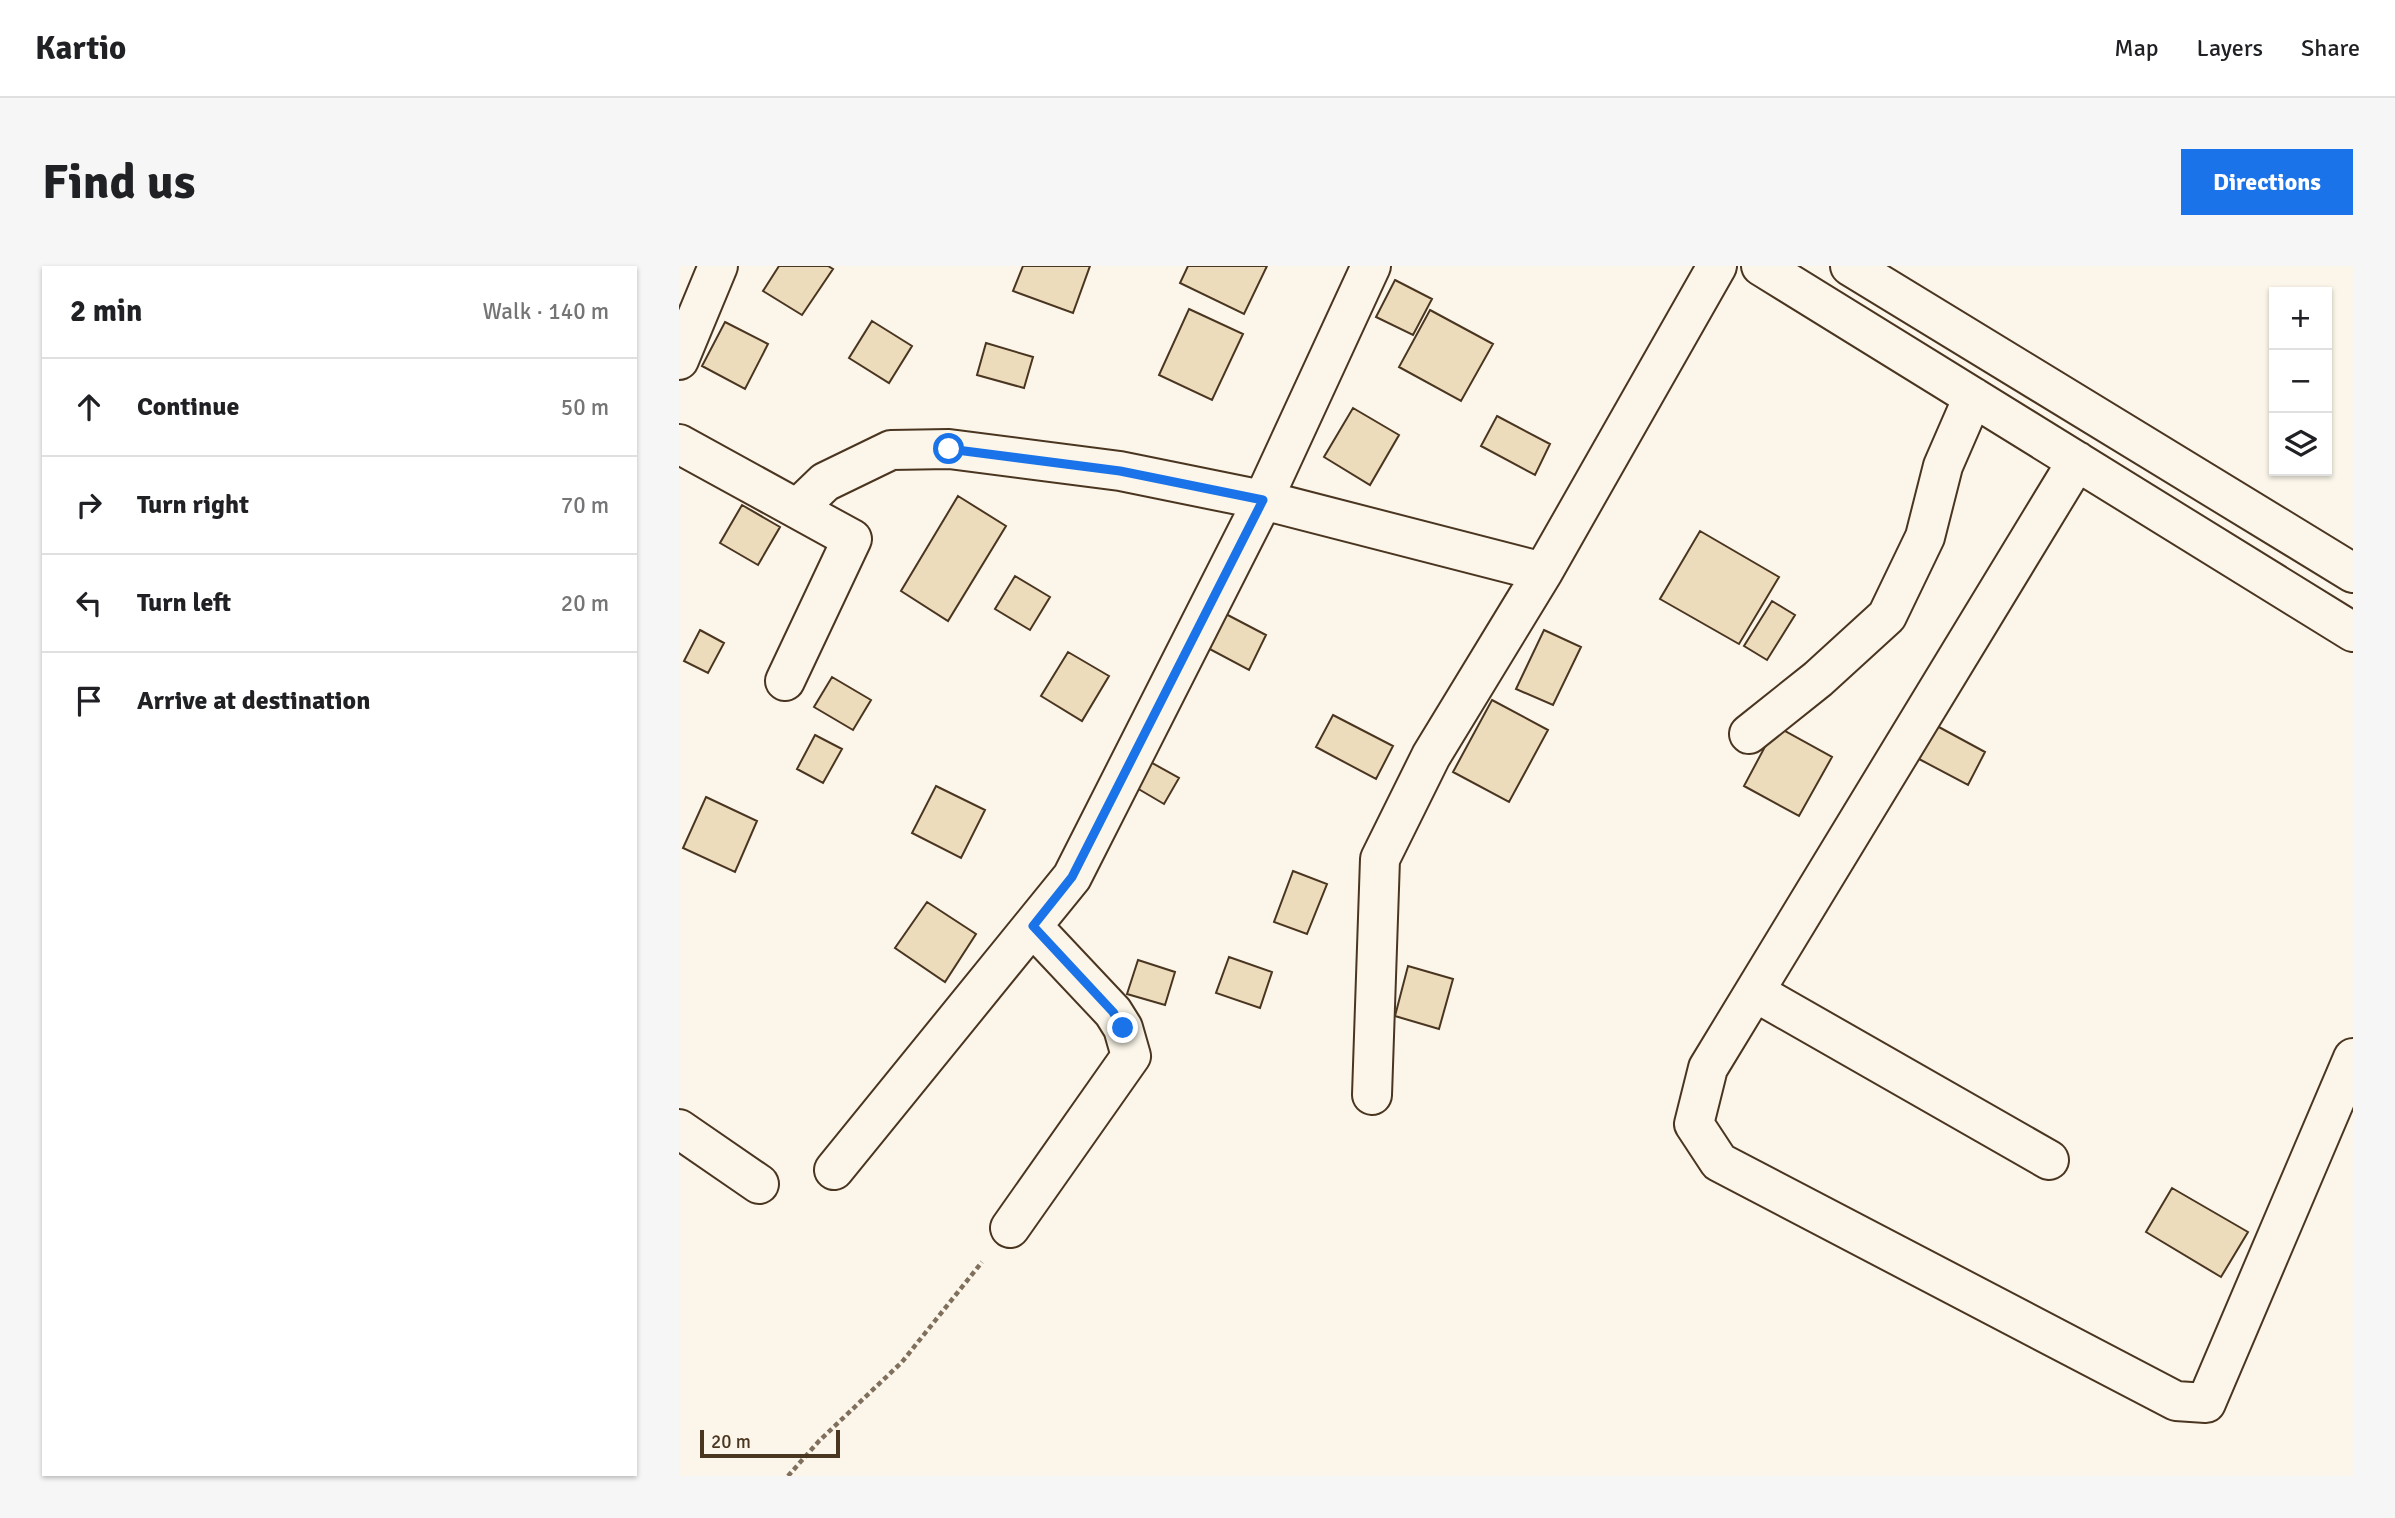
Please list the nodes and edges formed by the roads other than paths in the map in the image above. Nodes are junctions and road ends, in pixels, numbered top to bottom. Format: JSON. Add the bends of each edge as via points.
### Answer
{"nodes":[{"id":1,"x":718,"y":266,"type":"edge"},
{"id":2,"x":1371,"y":266,"type":"edge"},
{"id":3,"x":1717,"y":266,"type":"edge"},
{"id":4,"x":1850,"y":266,"type":"edge"},
{"id":5,"x":1778,"y":270,"type":"edge"},
{"id":6,"x":679,"y":360,"type":"edge"},
{"id":7,"x":1973,"y":397,"type":"junction"},
{"id":8,"x":679,"y":444,"type":"edge"},
{"id":9,"x":2077,"y":461,"type":"junction"},
{"id":10,"x":2169,"y":462,"type":"junction"},
{"id":11,"x":1263,"y":500,"type":"junction"},
{"id":12,"x":2144,"y":502,"type":"junction"},
{"id":13,"x":799,"y":507,"type":"junction"},
{"id":14,"x":1543,"y":572,"type":"junction"},
{"id":15,"x":2353,"y":573,"type":"edge"},
{"id":16,"x":2353,"y":632,"type":"edge"},
{"id":17,"x":785,"y":681,"type":"dead end"},
{"id":18,"x":1749,"y":734,"type":"dead end"},
{"id":19,"x":1033,"y":926,"type":"junction"},
{"id":20,"x":1755,"y":992,"type":"junction"},
{"id":21,"x":2353,"y":1058,"type":"edge"},
{"id":22,"x":1371,"y":1095,"type":"dead end"},
{"id":23,"x":679,"y":1129,"type":"edge"},
{"id":24,"x":2049,"y":1160,"type":"dead end"},
{"id":25,"x":834,"y":1170,"type":"dead end"},
{"id":26,"x":759,"y":1184,"type":"dead end"},
{"id":27,"x":1010,"y":1228,"type":"road end"}],
"edges":[{"from":1,"to":6,"type":"street"},
{"from":2,"to":11,"type":"street"},
{"from":3,"to":14,"type":"street"},
{"from":4,"to":10,"type":"street"},
{"from":5,"to":7,"type":"street"},
{"from":7,"to":9,"type":"street"},
{"from":7,"to":18,"type":"street","via":[[1943,466],[1925,537],[1887,616]]},
{"from":8,"to":13,"type":"street"},
{"from":9,"to":12,"type":"street"},
{"from":9,"to":20,"type":"street"},
{"from":10,"to":12,"type":"street"},
{"from":10,"to":15,"type":"street"},
{"from":11,"to":13,"type":"street","via":[[1120,471],[949,449],[891,450],[825,482]]},
{"from":11,"to":14,"type":"street"},
{"from":11,"to":19,"type":"street","via":[[1072,877]]},
{"from":12,"to":16,"type":"street"},
{"from":13,"to":17,"type":"street","via":[[852,538]]},
{"from":14,"to":22,"type":"street","via":[[1431,756],[1380,859]]},
{"from":19,"to":25,"type":"street"},
{"from":19,"to":27,"type":"street","via":[[1113,1012],[1131,1056]]},
{"from":20,"to":21,"type":"street","via":[[1708,1068],[1694,1124],[1719,1162],[2176,1401],[2206,1403]]},
{"from":20,"to":24,"type":"street"},
{"from":23,"to":26,"type":"street"}]}
